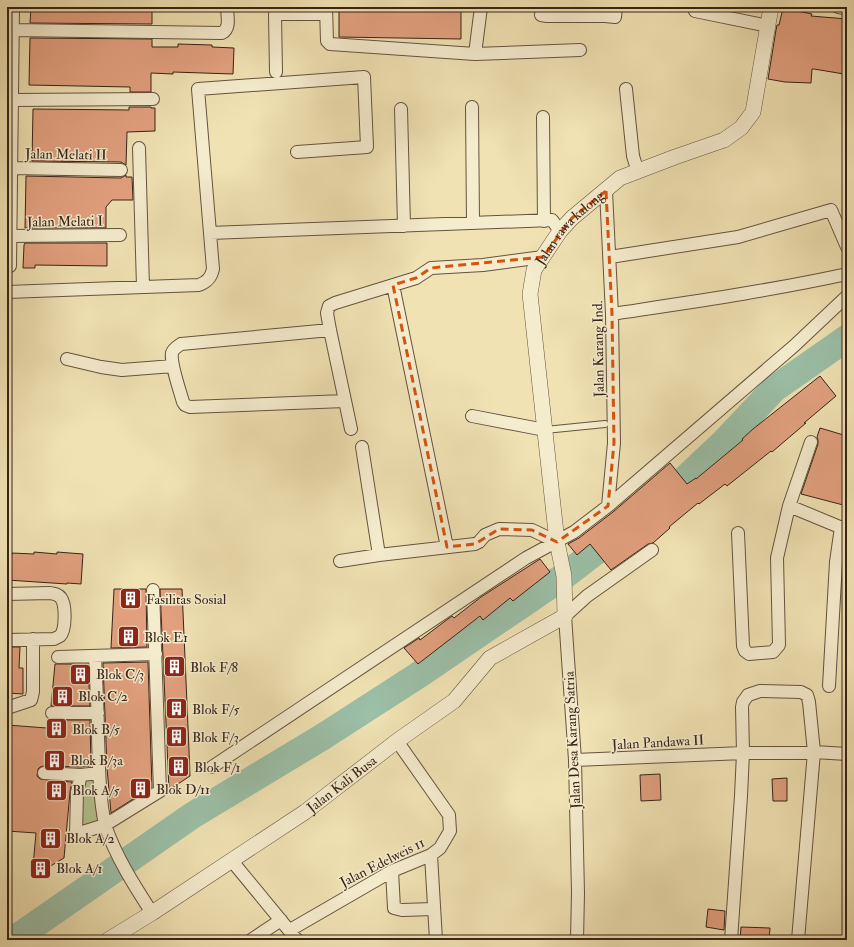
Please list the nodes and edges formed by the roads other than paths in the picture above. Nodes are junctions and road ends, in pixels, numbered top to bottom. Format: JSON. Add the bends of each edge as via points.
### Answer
{"nodes":[{"id":1,"x":13,"y":7,"type":"edge"},
{"id":2,"x":227,"y":7,"type":"edge"},
{"id":3,"x":481,"y":7,"type":"edge"},
{"id":4,"x":616,"y":7,"type":"edge"},
{"id":5,"x":771,"y":7,"type":"edge"},
{"id":6,"x":838,"y":7,"type":"edge"},
{"id":7,"x":275,"y":10,"type":"edge"},
{"id":8,"x":326,"y":10,"type":"edge"},
{"id":9,"x":847,"y":10,"type":"edge"},
{"id":10,"x":543,"y":11,"type":"edge"},
{"id":11,"x":695,"y":11,"type":"dead end"},
{"id":12,"x":768,"y":26,"type":"junction"},
{"id":13,"x":13,"y":30,"type":"junction"},
{"id":14,"x":580,"y":50,"type":"dead end"},
{"id":15,"x":475,"y":54,"type":"junction"},
{"id":16,"x":276,"y":72,"type":"dead end"},
{"id":17,"x":626,"y":89,"type":"dead end"},
{"id":18,"x":153,"y":99,"type":"dead end"},
{"id":19,"x":12,"y":100,"type":"junction"},
{"id":20,"x":472,"y":107,"type":"dead end"},
{"id":21,"x":401,"y":109,"type":"dead end"},
{"id":22,"x":543,"y":117,"type":"dead end"},
{"id":23,"x":138,"y":148,"type":"dead end"},
{"id":24,"x":297,"y":152,"type":"dead end"},
{"id":25,"x":11,"y":168,"type":"junction"},
{"id":26,"x":121,"y":170,"type":"dead end"},
{"id":27,"x":638,"y":172,"type":"junction"},
{"id":28,"x":606,"y":191,"type":"junction"},
{"id":29,"x":544,"y":221,"type":"junction"},
{"id":30,"x":473,"y":223,"type":"junction"},
{"id":31,"x":404,"y":226,"type":"junction"},
{"id":32,"x":560,"y":231,"type":"junction"},
{"id":33,"x":210,"y":233,"type":"junction"},
{"id":34,"x":120,"y":235,"type":"dead end"},
{"id":35,"x":10,"y":236,"type":"junction"},
{"id":36,"x":847,"y":247,"type":"edge"},
{"id":37,"x":543,"y":257,"type":"junction"},
{"id":38,"x":610,"y":257,"type":"junction"},
{"id":39,"x":10,"y":266,"type":"dead end"},
{"id":40,"x":847,"y":274,"type":"edge"},
{"id":41,"x":393,"y":285,"type":"junction"},
{"id":42,"x":143,"y":287,"type":"junction"},
{"id":43,"x":7,"y":292,"type":"edge"},
{"id":44,"x":847,"y":296,"type":"edge"},
{"id":45,"x":612,"y":314,"type":"junction"},
{"id":46,"x":330,"y":330,"type":"junction"},
{"id":47,"x":67,"y":359,"type":"dead end"},
{"id":48,"x":173,"y":366,"type":"junction"},
{"id":49,"x":345,"y":401,"type":"junction"},
{"id":50,"x":472,"y":416,"type":"dead end"},
{"id":51,"x":605,"y":424,"type":"dead end"},
{"id":52,"x":351,"y":429,"type":"dead end"},
{"id":53,"x":545,"y":430,"type":"junction"},
{"id":54,"x":811,"y":442,"type":"dead end"},
{"id":55,"x":362,"y":447,"type":"dead end"},
{"id":56,"x":608,"y":506,"type":"junction"},
{"id":57,"x":789,"y":506,"type":"junction"},
{"id":58,"x":844,"y":528,"type":"edge"},
{"id":59,"x":738,"y":533,"type":"dead end"},
{"id":60,"x":557,"y":542,"type":"junction"},
{"id":61,"x":447,"y":547,"type":"junction"},
{"id":62,"x":652,"y":550,"type":"dead end"},
{"id":63,"x":379,"y":555,"type":"junction"},
{"id":64,"x":340,"y":561,"type":"dead end"},
{"id":65,"x":154,"y":590,"type":"dead end"},
{"id":66,"x":7,"y":594,"type":"edge"},
{"id":67,"x":565,"y":616,"type":"junction"},
{"id":68,"x":7,"y":640,"type":"edge"},
{"id":69,"x":33,"y":640,"type":"junction"},
{"id":70,"x":156,"y":654,"type":"junction"},
{"id":71,"x":95,"y":656,"type":"junction"},
{"id":72,"x":58,"y":657,"type":"dead end"},
{"id":73,"x":829,"y":686,"type":"dead end"},
{"id":74,"x":7,"y":708,"type":"edge"},
{"id":75,"x":52,"y":713,"type":"dead end"},
{"id":76,"x":98,"y":713,"type":"junction"},
{"id":77,"x":397,"y":741,"type":"junction"},
{"id":78,"x":743,"y":752,"type":"junction"},
{"id":79,"x":814,"y":752,"type":"junction"},
{"id":80,"x":847,"y":754,"type":"edge"},
{"id":81,"x":575,"y":760,"type":"junction"},
{"id":82,"x":212,"y":766,"type":"dead end"},
{"id":83,"x":44,"y":773,"type":"dead end"},
{"id":84,"x":99,"y":773,"type":"junction"},
{"id":85,"x":81,"y":775,"type":"junction"},
{"id":86,"x":105,"y":825,"type":"junction"},
{"id":87,"x":431,"y":855,"type":"junction"},
{"id":88,"x":232,"y":860,"type":"junction"},
{"id":89,"x":392,"y":871,"type":"junction"},
{"id":90,"x":434,"y":909,"type":"junction"},
{"id":91,"x":152,"y":913,"type":"junction"},
{"id":92,"x":281,"y":920,"type":"junction"},
{"id":93,"x":294,"y":935,"type":"edge"},
{"id":94,"x":108,"y":940,"type":"edge"},
{"id":95,"x":251,"y":940,"type":"edge"},
{"id":96,"x":436,"y":940,"type":"edge"},
{"id":97,"x":577,"y":940,"type":"edge"},
{"id":98,"x":731,"y":940,"type":"edge"},
{"id":99,"x":798,"y":940,"type":"edge"}],
"edges":[{"from":1,"to":13,"type":"street"},
{"from":2,"to":13,"type":"street","via":[[228,26],[222,33]]},
{"from":3,"to":15,"type":"street"},
{"from":4,"to":10,"type":"street","via":[[615,17]]},
{"from":5,"to":12,"type":"street","name":"Jalan rawa kalong"},
{"from":6,"to":9,"type":"street"},
{"from":7,"to":8,"type":"street"},
{"from":7,"to":16,"type":"street"},
{"from":8,"to":15,"type":"street","via":[[327,41],[330,44]]},
{"from":11,"to":12,"type":"street"},
{"from":12,"to":27,"type":"street","name":"Jalan rawa kalong","via":[[753,112],[741,128],[724,140]]},
{"from":13,"to":19,"type":"street"},
{"from":14,"to":15,"type":"street"},
{"from":17,"to":27,"type":"street","via":[[633,156]]},
{"from":18,"to":19,"type":"street"},
{"from":19,"to":25,"type":"street"},
{"from":20,"to":30,"type":"street"},
{"from":21,"to":31,"type":"street"},
{"from":22,"to":29,"type":"street"},
{"from":23,"to":42,"type":"street"},
{"from":24,"to":33,"type":"street","via":[[367,147],[364,78],[198,89]]},
{"from":25,"to":26,"type":"street","name":"Jalan Melati II"},
{"from":25,"to":35,"type":"street"},
{"from":27,"to":28,"type":"street","name":"Jalan rawa kalong","via":[[620,178]]},
{"from":28,"to":32,"type":"street","name":"Jalan rawa kalong"},
{"from":28,"to":38,"type":"street","name":"Jalan Karang Ind."},
{"from":29,"to":30,"type":"street"},
{"from":29,"to":32,"type":"street","via":[[552,220]]},
{"from":30,"to":31,"type":"street"},
{"from":31,"to":33,"type":"street"},
{"from":32,"to":37,"type":"street","name":"Jalan rawa kalong"},
{"from":33,"to":42,"type":"street","via":[[213,269],[206,282],[199,285]]},
{"from":34,"to":35,"type":"street","name":"Jalan Melati I"},
{"from":35,"to":39,"type":"street"},
{"from":36,"to":38,"type":"street","via":[[831,210],[738,237]]},
{"from":37,"to":41,"type":"street","via":[[431,268],[416,278]]},
{"from":37,"to":53,"type":"street","name":"Jalan rawa kalong","via":[[534,270],[530,294]]},
{"from":38,"to":45,"type":"street","name":"Jalan Karang Ind."},
{"from":40,"to":45,"type":"street","via":[[767,290]]},
{"from":41,"to":46,"type":"street","via":[[329,306],[327,313]]},
{"from":41,"to":61,"type":"street"},
{"from":42,"to":43,"type":"street"},
{"from":44,"to":56,"type":"street","via":[[794,346]]},
{"from":45,"to":56,"type":"street","name":"Jalan Karang Ind.","via":[[614,443]]},
{"from":46,"to":48,"type":"street","via":[[181,344],[172,354]]},
{"from":46,"to":49,"type":"street"},
{"from":47,"to":48,"type":"street","via":[[122,370]]},
{"from":48,"to":49,"type":"street","via":[[183,402],[190,407]]},
{"from":49,"to":52,"type":"street"},
{"from":50,"to":53,"type":"street"},
{"from":51,"to":53,"type":"lane"},
{"from":53,"to":60,"type":"street","name":"Jalan rawa kalong"},
{"from":54,"to":57,"type":"street"},
{"from":55,"to":63,"type":"street"},
{"from":56,"to":60,"type":"street"},
{"from":57,"to":58,"type":"street"},
{"from":57,"to":59,"type":"street","via":[[777,558],[778,644],[773,652],[749,654],[743,646]]},
{"from":58,"to":73,"type":"street","via":[[836,562]]},
{"from":60,"to":61,"type":"street","via":[[532,530],[499,529],[485,535],[475,544]]},
{"from":60,"to":67,"type":"street","name":"Jalan Desa Karang Satria","via":[[564,576]]},
{"from":60,"to":82,"type":"street","via":[[526,558]]},
{"from":61,"to":63,"type":"street"},
{"from":62,"to":67,"type":"street","via":[[587,596]]},
{"from":63,"to":64,"type":"street"},
{"from":65,"to":70,"type":"street"},
{"from":66,"to":69,"type":"street","via":[[50,593],[57,594],[62,599],[64,626],[60,635],[54,639]]},
{"from":67,"to":77,"type":"street","name":"Jalan Kali Busa","via":[[490,658],[454,701]]},
{"from":67,"to":81,"type":"street","name":"Jalan Desa Karang Satria"},
{"from":68,"to":69,"type":"street"},
{"from":69,"to":74,"type":"street","via":[[31,700]]},
{"from":70,"to":71,"type":"street"},
{"from":70,"to":86,"type":"street","via":[[160,791]]},
{"from":71,"to":72,"type":"street"},
{"from":71,"to":76,"type":"street"},
{"from":75,"to":76,"type":"street"},
{"from":76,"to":84,"type":"street"},
{"from":77,"to":87,"type":"street","name":"Jalan Edelweis 11","via":[[449,815],[450,831],[440,848]]},
{"from":77,"to":88,"type":"street","name":"Jalan Kali Busa","via":[[304,812]]},
{"from":78,"to":79,"type":"street","name":"Jalan Pandawa II"},
{"from":78,"to":79,"type":"street","via":[[743,702],[748,696],[760,691],[801,692],[807,695]]},
{"from":78,"to":81,"type":"street","name":"Jalan Pandawa II"},
{"from":78,"to":98,"type":"street"},
{"from":79,"to":80,"type":"street","name":"Jalan Pandawa II"},
{"from":79,"to":99,"type":"street"},
{"from":81,"to":97,"type":"street","name":"Jalan Desa Karang Satria"},
{"from":83,"to":85,"type":"street"},
{"from":84,"to":85,"type":"street"},
{"from":84,"to":86,"type":"street"},
{"from":85,"to":86,"type":"street","via":[[77,792],[76,834]]},
{"from":86,"to":91,"type":"street","via":[[134,886]]},
{"from":87,"to":89,"type":"street","name":"Jalan Edelweis 11"},
{"from":87,"to":90,"type":"street"},
{"from":88,"to":91,"type":"street","name":"Jalan Kali Busa"},
{"from":88,"to":92,"type":"street"},
{"from":89,"to":90,"type":"street","via":[[394,908]]},
{"from":89,"to":93,"type":"street","name":"Jalan Edelweis 11"},
{"from":90,"to":96,"type":"street"},
{"from":91,"to":94,"type":"street","name":"Jalan Kali Busa"},
{"from":92,"to":93,"type":"street"},
{"from":92,"to":95,"type":"street"}]}
